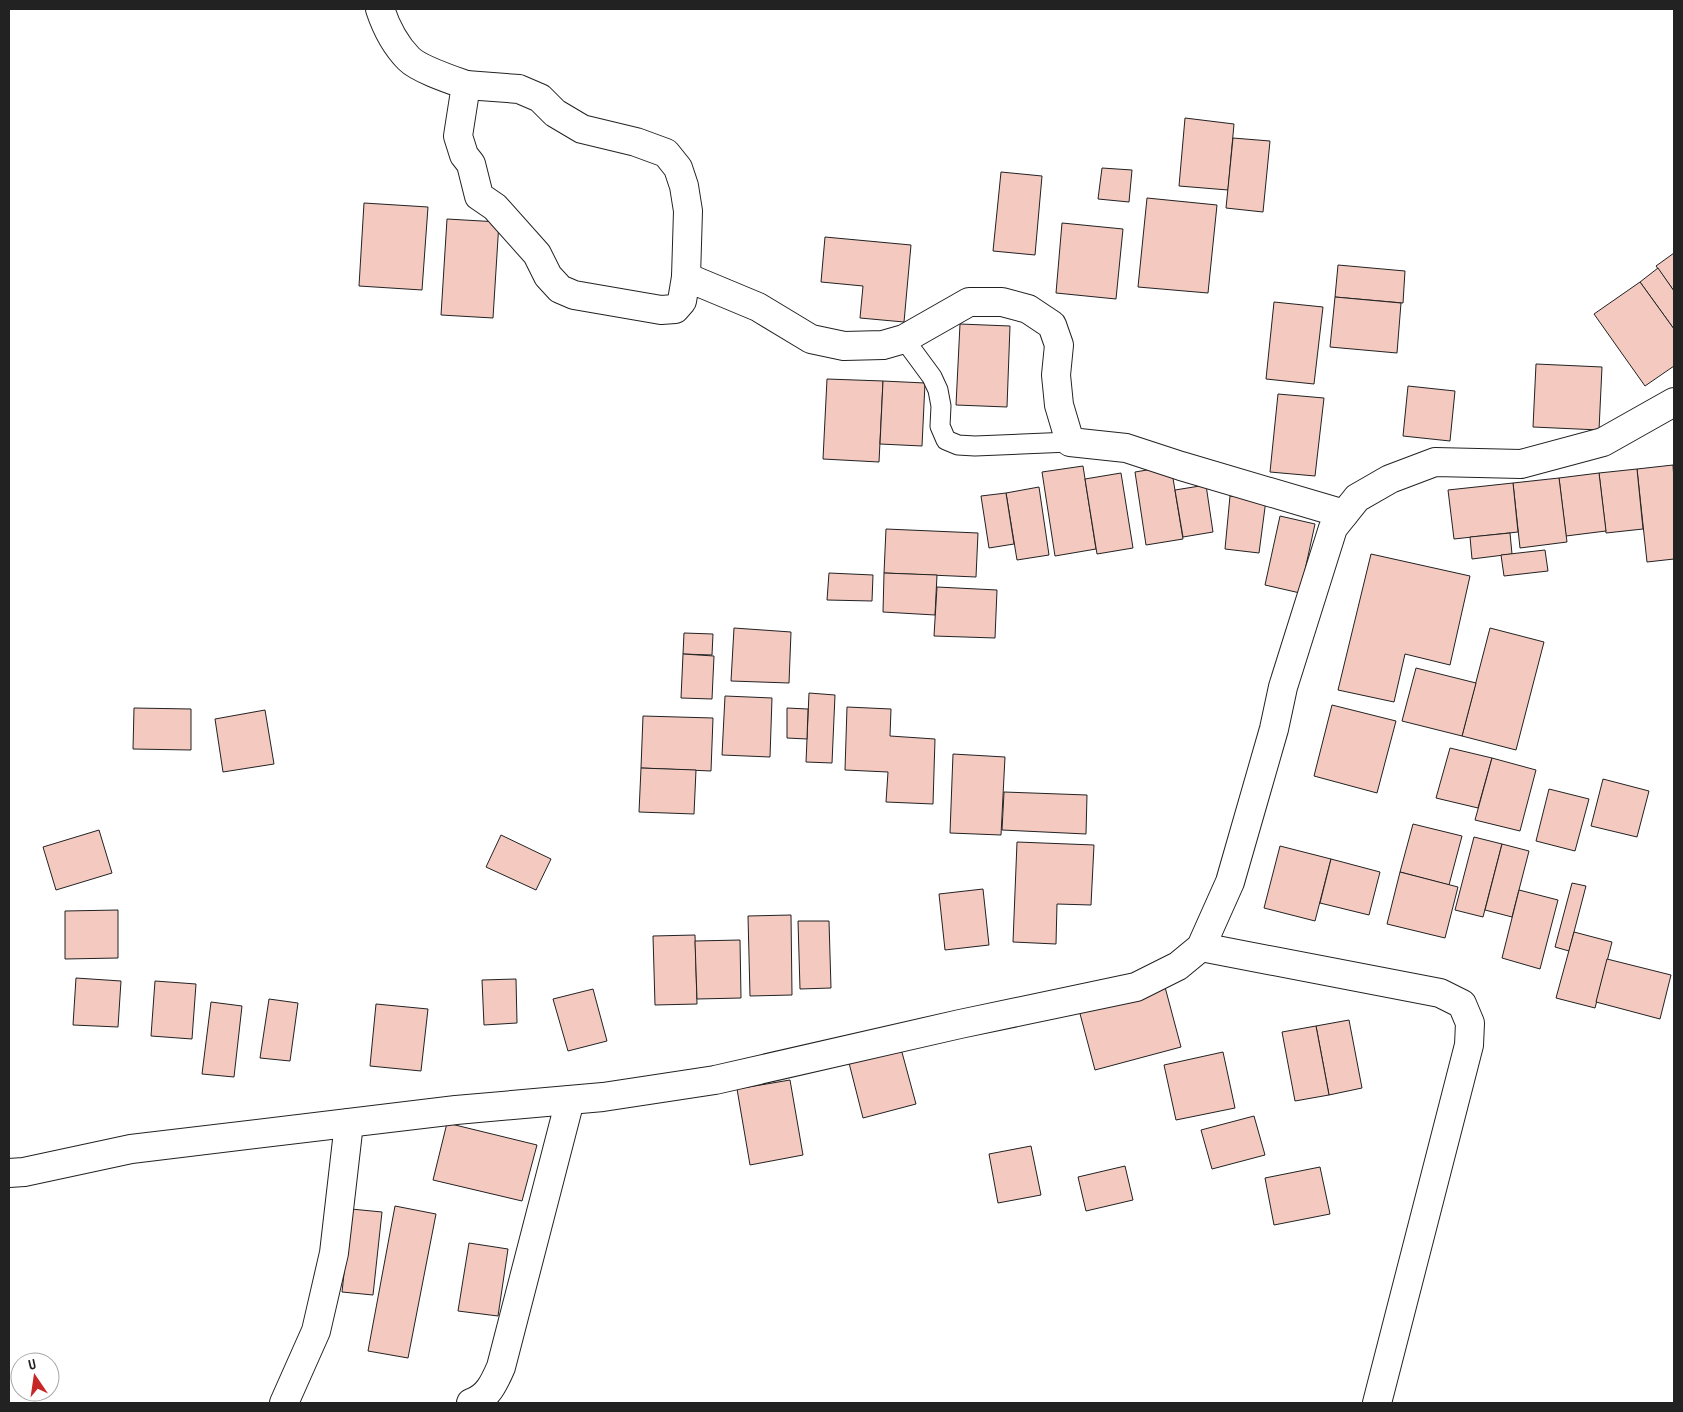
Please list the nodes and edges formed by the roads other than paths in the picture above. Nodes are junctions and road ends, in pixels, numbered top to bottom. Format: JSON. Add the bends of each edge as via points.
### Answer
{"nodes":[{"id":1,"x":380,"y":9,"type":"edge"},
{"id":2,"x":466,"y":85,"type":"junction"},
{"id":3,"x":686,"y":277,"type":"junction"},
{"id":4,"x":904,"y":339,"type":"junction"},
{"id":5,"x":1674,"y":402,"type":"edge"},
{"id":6,"x":1070,"y":442,"type":"junction"},
{"id":7,"x":1344,"y":514,"type":"junction"},
{"id":8,"x":1201,"y":947,"type":"junction"},
{"id":9,"x":570,"y":1100,"type":"junction"},
{"id":10,"x":349,"y":1123,"type":"junction"},
{"id":11,"x":9,"y":1173,"type":"edge"},
{"id":12,"x":284,"y":1403,"type":"edge"},
{"id":13,"x":471,"y":1403,"type":"edge"},
{"id":14,"x":1377,"y":1403,"type":"edge"}],
"edges":[{"from":1,"to":2,"type":"street","via":[[396,42],[410,60]]},
{"from":2,"to":3,"type":"street","via":[[519,89],[540,98],[555,113],[582,129],[666,153],[678,168],[688,210]]},
{"from":2,"to":3,"type":"street","via":[[458,136],[479,196],[495,208],[537,254],[548,276],[560,289],[574,295],[662,310],[675,309],[682,301]]},
{"from":3,"to":4,"type":"street","via":[[758,306],[810,339],[844,346],[883,345]]},
{"from":4,"to":6,"type":"lane","via":[[938,390],[940,426],[946,440],[975,446]]},
{"from":4,"to":6,"type":"street","via":[[969,302],[1002,302],[1028,310],[1052,325],[1059,345],[1056,375]]},
{"from":5,"to":7,"type":"street","via":[[1603,442],[1521,464],[1435,462],[1390,479],[1356,498]]},
{"from":6,"to":7,"type":"street","via":[[1126,448]]},
{"from":7,"to":8,"type":"street","via":[[1333,528],[1286,677],[1230,882]]},
{"from":8,"to":9,"type":"street","via":[[1178,966],[1136,987],[715,1080]]},
{"from":8,"to":14,"type":"street","via":[[1440,992],[1462,1004],[1470,1023],[1469,1045]]},
{"from":9,"to":10,"type":"street"},
{"from":9,"to":13,"type":"street","via":[[501,1367],[488,1392]]},
{"from":10,"to":11,"type":"street","via":[[130,1149]]},
{"from":10,"to":12,"type":"street","via":[[334,1253],[316,1332]]}]}
